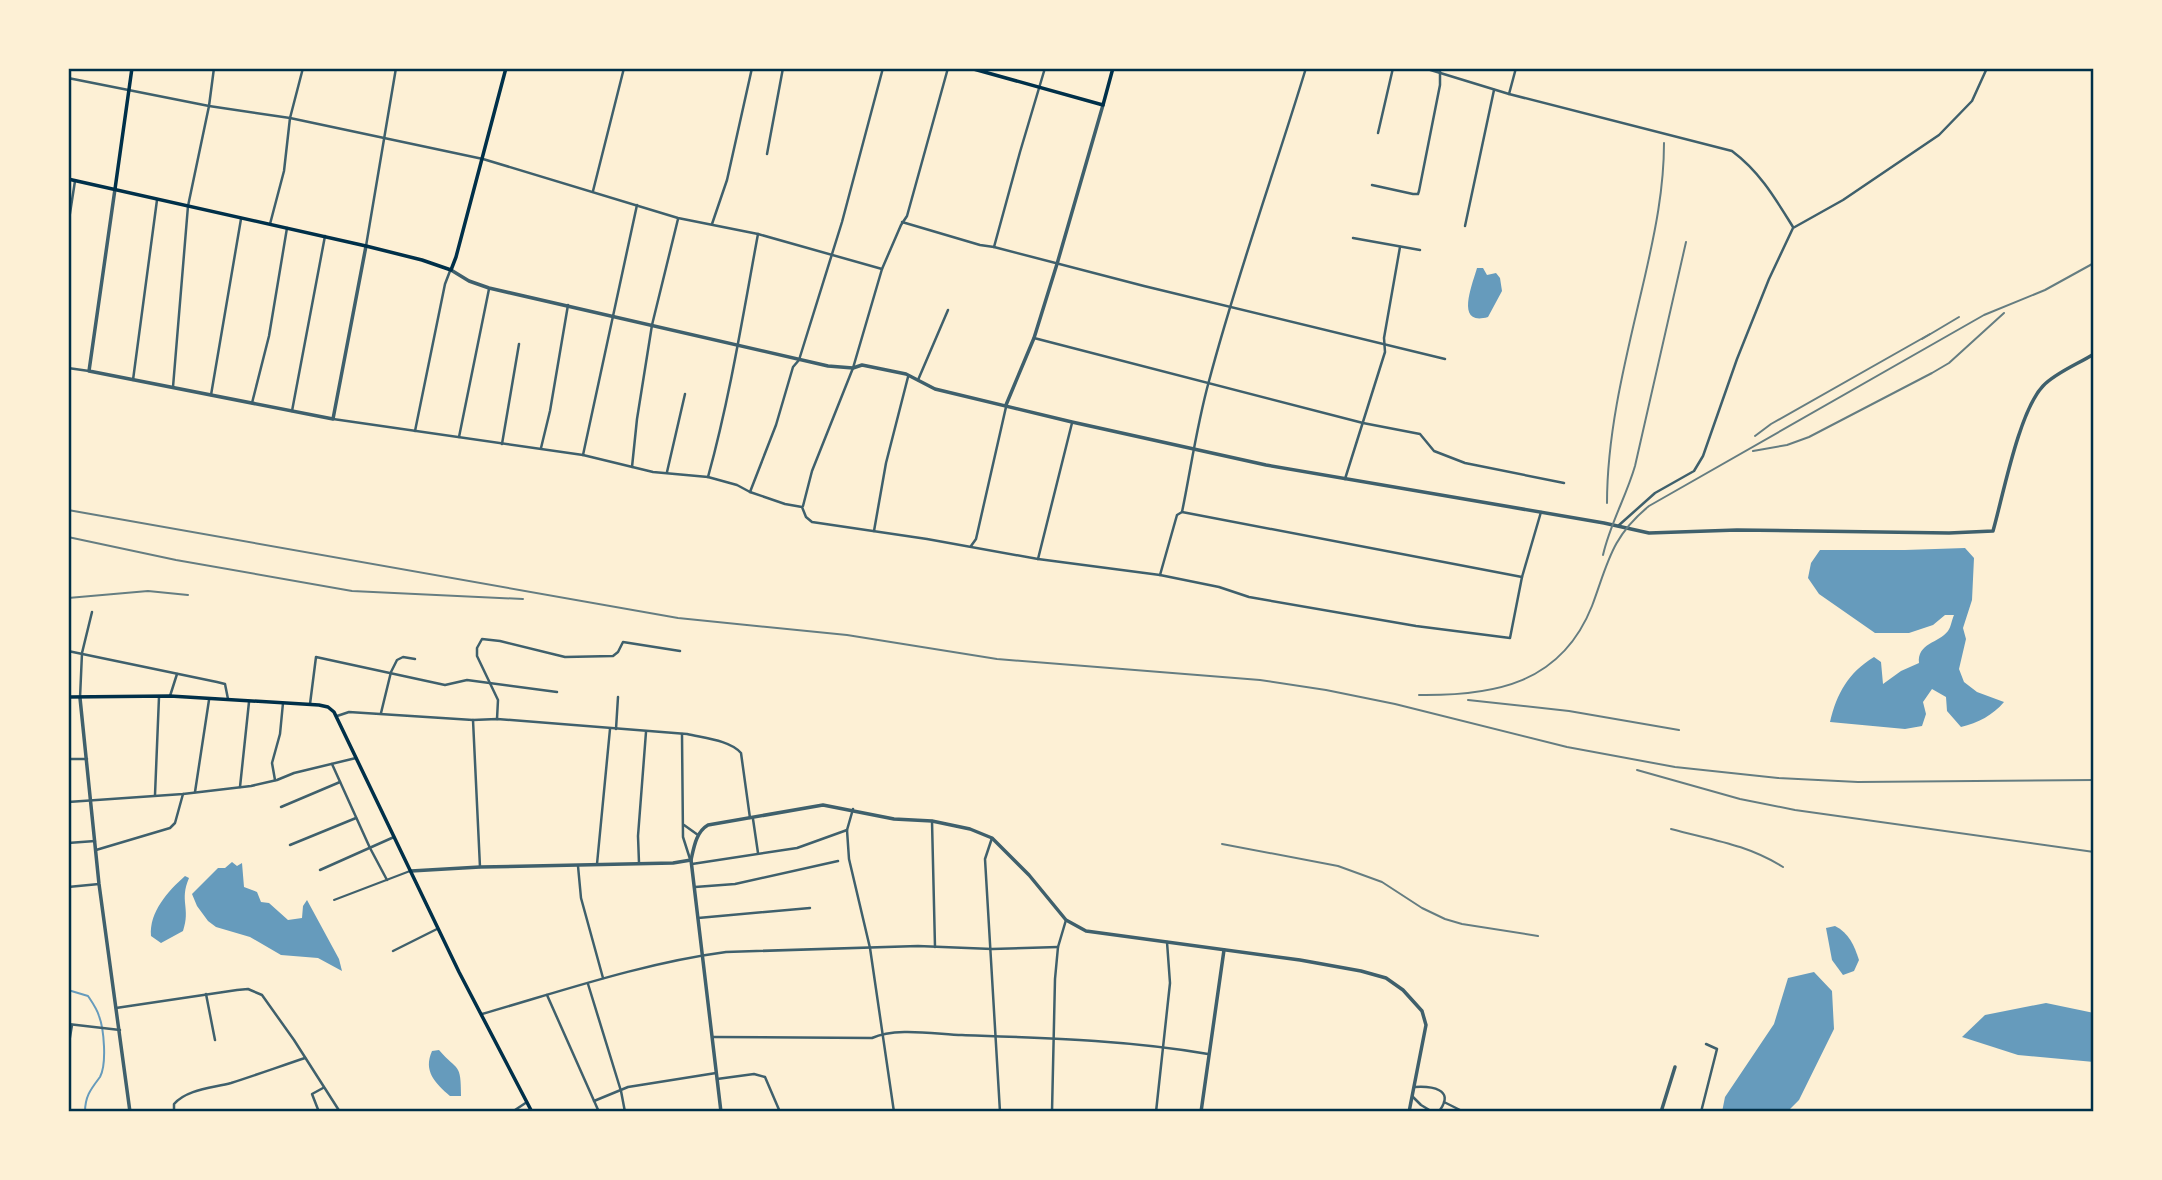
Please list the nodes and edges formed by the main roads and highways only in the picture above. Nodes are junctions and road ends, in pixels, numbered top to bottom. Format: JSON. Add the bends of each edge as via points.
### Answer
{"nodes":[{"id":1,"x":132,"y":68,"type":"edge"},
{"id":2,"x":506,"y":68,"type":"edge"},
{"id":3,"x":970,"y":68,"type":"edge"},
{"id":4,"x":1113,"y":68,"type":"edge"},
{"id":5,"x":68,"y":179,"type":"edge"},
{"id":6,"x":115,"y":189,"type":"junction"},
{"id":7,"x":68,"y":697,"type":"edge"},
{"id":8,"x":531,"y":1112,"type":"edge"}],
"edges":[{"from":1,"to":6,"type":"main road"},
{"from":2,"to":6,"type":"main road","via":[[451,270],[325,236]]},
{"from":3,"to":4,"type":"main road","via":[[1103,105]]},
{"from":5,"to":6,"type":"main road"},
{"from":7,"to":8,"type":"main road","via":[[170,696],[328,707],[337,716]]}]}
